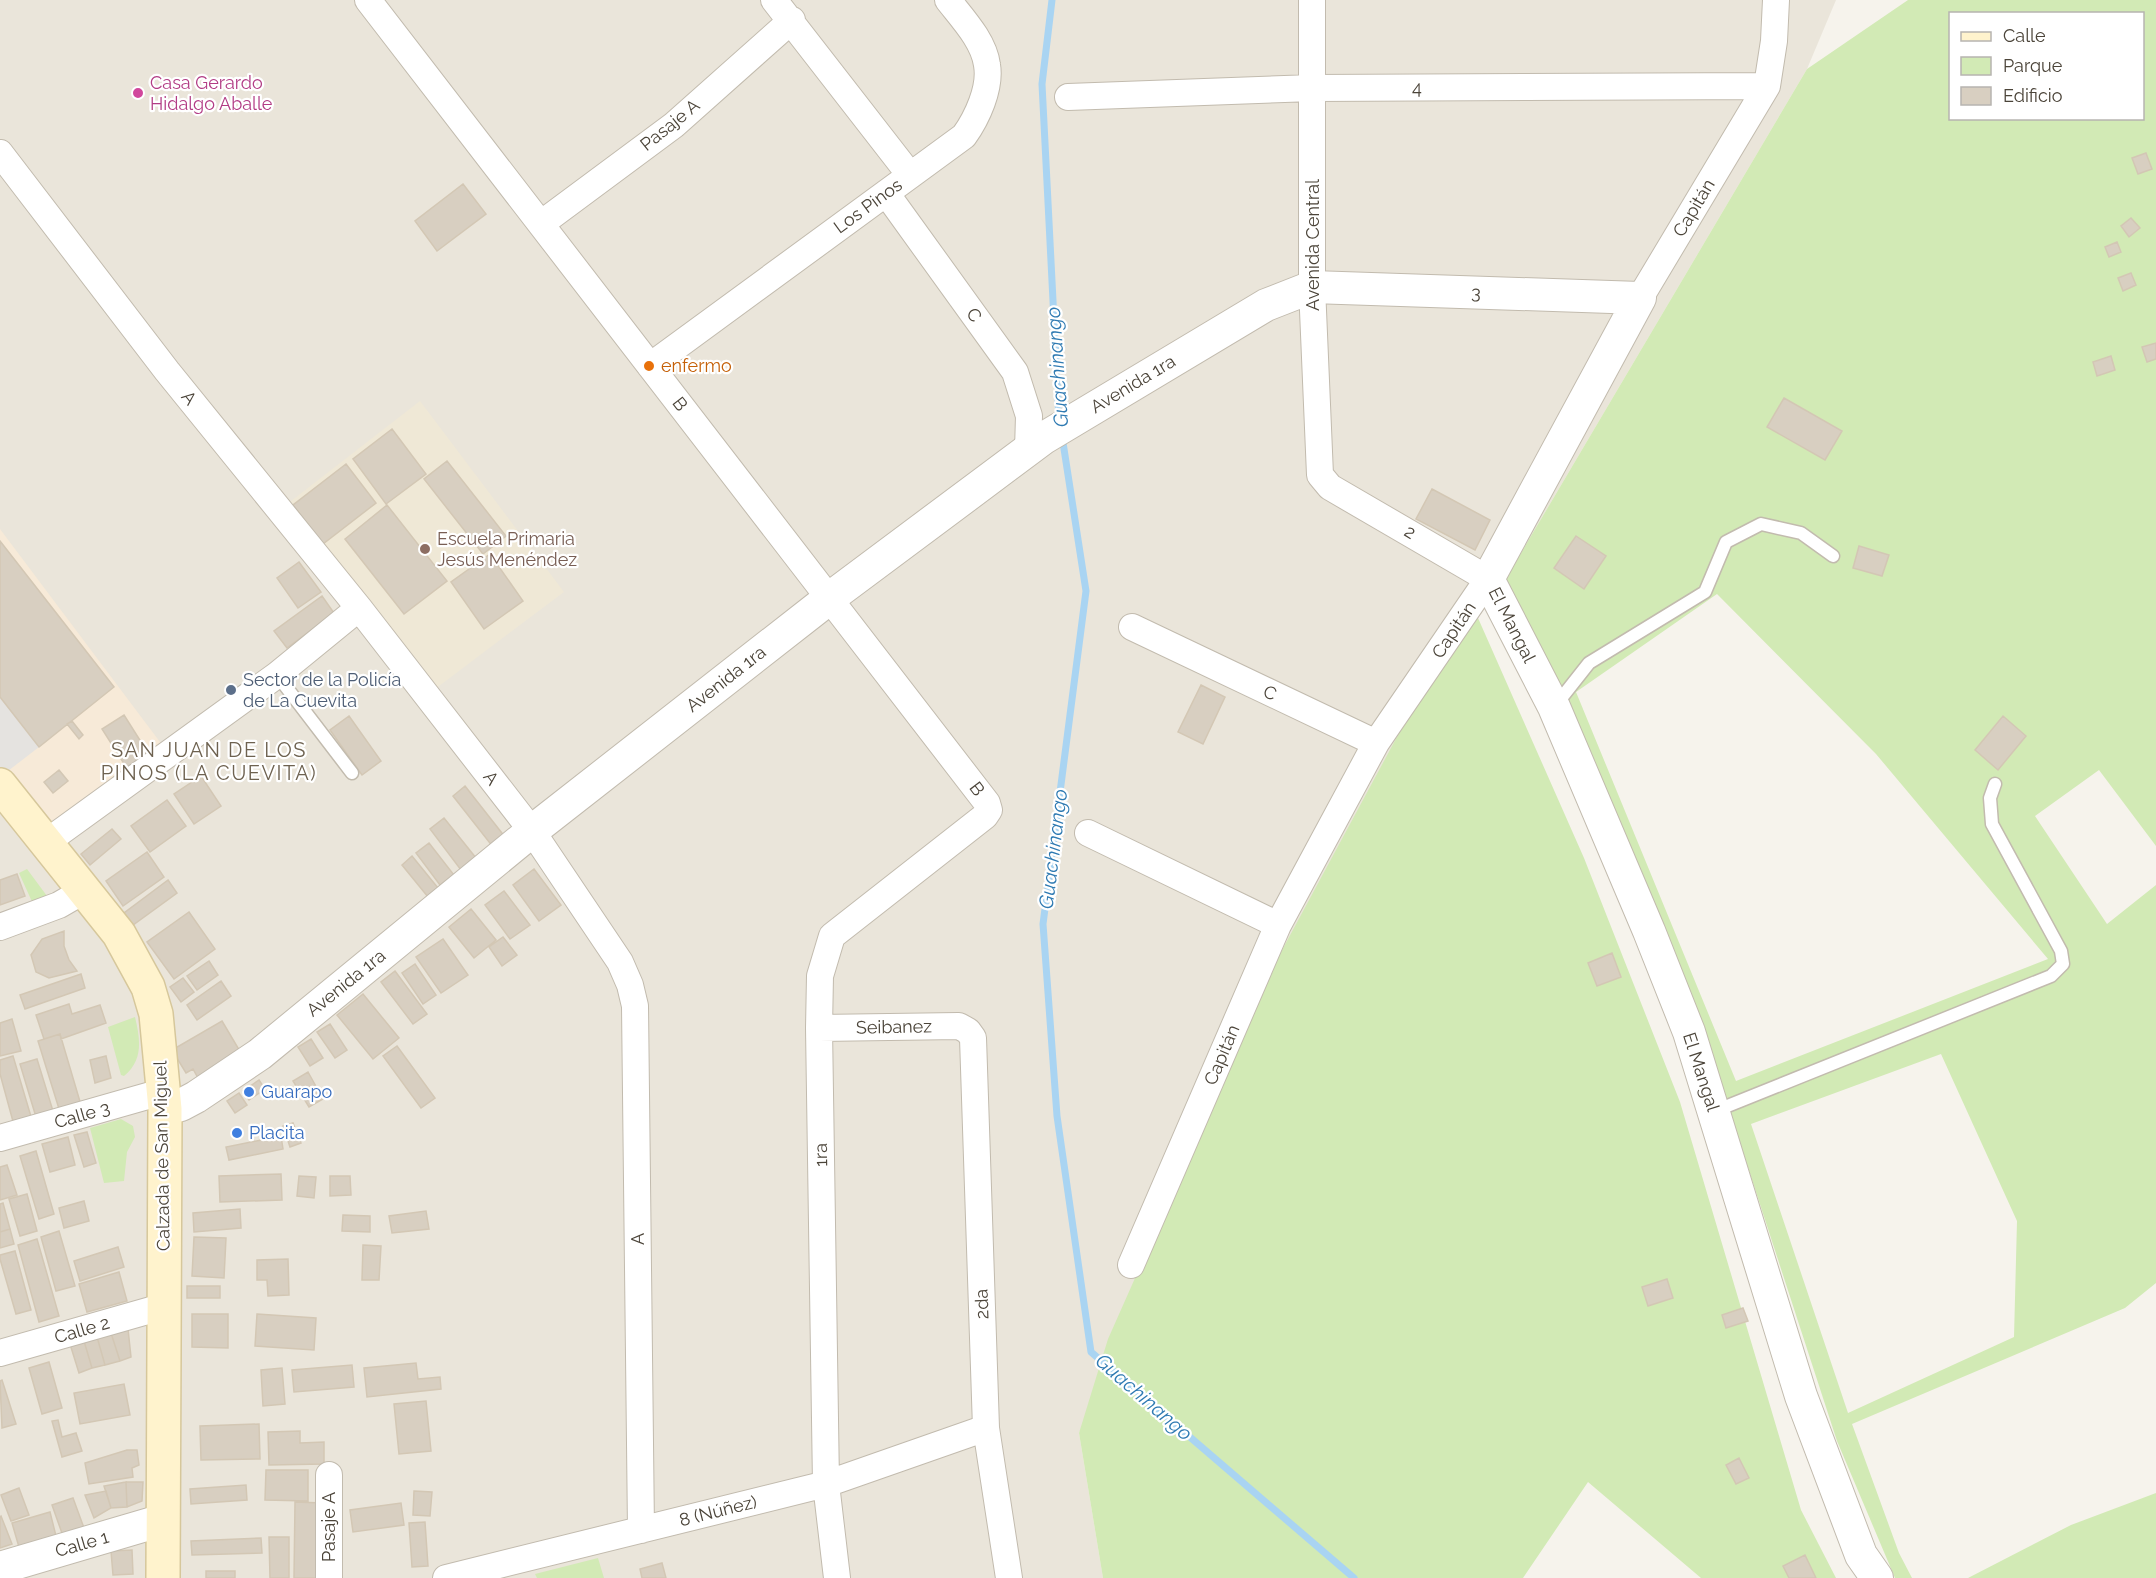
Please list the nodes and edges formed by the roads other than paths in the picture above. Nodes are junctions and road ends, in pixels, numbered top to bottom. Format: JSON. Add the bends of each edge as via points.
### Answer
{"nodes":[{"id":1,"x":368,"y":0,"type":"edge"},
{"id":2,"x":774,"y":0,"type":"edge"},
{"id":3,"x":948,"y":0,"type":"edge"},
{"id":4,"x":1312,"y":0,"type":"edge"},
{"id":5,"x":1776,"y":0,"type":"edge"},
{"id":6,"x":792,"y":20,"type":"junction"},
{"id":7,"x":1767,"y":86,"type":"junction"},
{"id":8,"x":1313,"y":88,"type":"junction"},
{"id":9,"x":1068,"y":97,"type":"dead end"},
{"id":10,"x":0,"y":153,"type":"edge"},
{"id":11,"x":910,"y":175,"type":"junction"},
{"id":12,"x":886,"y":193,"type":"junction"},
{"id":13,"x":542,"y":223,"type":"junction"},
{"id":14,"x":1312,"y":287,"type":"junction"},
{"id":15,"x":1640,"y":298,"type":"junction"},
{"id":16,"x":650,"y":366,"type":"junction"},
{"id":17,"x":1036,"y":444,"type":"junction"},
{"id":18,"x":1330,"y":488,"type":"joint"},
{"id":19,"x":1833,"y":556,"type":"dead end"},
{"id":20,"x":1488,"y":579,"type":"junction"},
{"id":21,"x":831,"y":597,"type":"junction"},
{"id":22,"x":359,"y":609,"type":"junction"},
{"id":23,"x":1132,"y":627,"type":"dead end"},
{"id":24,"x":278,"y":675,"type":"junction"},
{"id":25,"x":1554,"y":707,"type":"junction"},
{"id":26,"x":1376,"y":743,"type":"junction"},
{"id":27,"x":352,"y":773,"type":"dead end"},
{"id":28,"x":1995,"y":784,"type":"dead end"},
{"id":29,"x":0,"y":785,"type":"edge"},
{"id":30,"x":989,"y":810,"type":"joint"},
{"id":31,"x":532,"y":831,"type":"junction"},
{"id":32,"x":1088,"y":833,"type":"dead end"},
{"id":33,"x":48,"y":842,"type":"junction"},
{"id":34,"x":85,"y":890,"type":"junction"},
{"id":35,"x":1278,"y":925,"type":"junction"},
{"id":36,"x":0,"y":927,"type":"edge"},
{"id":37,"x":819,"y":1028,"type":"junction"},
{"id":38,"x":968,"y":1031,"type":"joint"},
{"id":39,"x":165,"y":1100,"type":"junction"},
{"id":40,"x":1713,"y":1112,"type":"junction"},
{"id":41,"x":0,"y":1138,"type":"edge"},
{"id":42,"x":1131,"y":1265,"type":"dead end"},
{"id":43,"x":165,"y":1306,"type":"junction"},
{"id":44,"x":0,"y":1353,"type":"edge"},
{"id":45,"x":986,"y":1428,"type":"junction"},
{"id":46,"x":329,"y":1475,"type":"dead end"},
{"id":47,"x":826,"y":1484,"type":"junction"},
{"id":48,"x":163,"y":1520,"type":"junction"},
{"id":49,"x":641,"y":1530,"type":"junction"},
{"id":50,"x":0,"y":1568,"type":"edge"},
{"id":51,"x":163,"y":1578,"type":"edge"},
{"id":52,"x":329,"y":1578,"type":"edge"},
{"id":53,"x":446,"y":1578,"type":"edge"},
{"id":54,"x":837,"y":1578,"type":"edge"},
{"id":55,"x":1009,"y":1578,"type":"edge"},
{"id":56,"x":1877,"y":1578,"type":"edge"}],
"edges":[{"from":1,"to":13,"type":"street","name":"B"},
{"from":2,"to":6,"type":"street"},
{"from":3,"to":11,"type":"street","name":"Los Pinos","via":[[973,34],[987,64],[985,91],[964,136]]},
{"from":4,"to":8,"type":"street","name":"Avenida Central"},
{"from":5,"to":7,"type":"street","name":"Capitán"},
{"from":6,"to":11,"type":"street"},
{"from":6,"to":13,"type":"street","name":"Pasaje A","via":[[674,125]]},
{"from":7,"to":8,"type":"street","name":"4"},
{"from":7,"to":15,"type":"street","name":"Capitán"},
{"from":8,"to":9,"type":"street","name":"4"},
{"from":8,"to":14,"type":"street","name":"Avenida Central"},
{"from":10,"to":22,"type":"street","name":"A","via":[[167,371]]},
{"from":11,"to":12,"type":"street","name":"Los Pinos"},
{"from":12,"to":16,"type":"street","name":"Los Pinos"},
{"from":12,"to":17,"type":"street","name":"C","via":[[1015,372]]},
{"from":13,"to":16,"type":"street","name":"B"},
{"from":14,"to":15,"type":"street","name":"3"},
{"from":14,"to":17,"type":"street","name":"Avenida 1ra","via":[[1266,305]]},
{"from":14,"to":18,"type":"street","name":"Avenida Central","via":[[1320,475]]},
{"from":15,"to":20,"type":"street","name":"Capitán"},
{"from":16,"to":21,"type":"street","name":"B"},
{"from":17,"to":21,"type":"street","name":"Avenida 1ra"},
{"from":18,"to":20,"type":"street","name":"2"},
{"from":19,"to":25,"type":"lane","via":[[1801,533],[1761,524],[1726,542],[1705,592],[1589,663]]},
{"from":20,"to":25,"type":"street","name":"El Mangal"},
{"from":20,"to":26,"type":"street","name":"Capitán"},
{"from":21,"to":30,"type":"street","name":"B"},
{"from":21,"to":31,"type":"street","name":"Avenida 1ra"},
{"from":22,"to":24,"type":"street"},
{"from":22,"to":31,"type":"street","name":"A"},
{"from":23,"to":26,"type":"street","name":"C"},
{"from":24,"to":27,"type":"lane"},
{"from":24,"to":33,"type":"street"},
{"from":25,"to":40,"type":"street","name":"El Mangal","via":[[1689,1032]]},
{"from":26,"to":35,"type":"street","name":"Capitán"},
{"from":28,"to":40,"type":"lane","via":[[1990,798],[1992,824],[2061,951],[2063,964],[2050,976]]},
{"from":29,"to":33,"type":"main road","name":"Calzada de San Miguel"},
{"from":30,"to":37,"type":"street","name":"1ra","via":[[832,936],[820,976]]},
{"from":31,"to":39,"type":"street","name":"Avenida 1ra","via":[[260,1054],[195,1097]]},
{"from":31,"to":49,"type":"street","name":"A","via":[[620,962],[635,1006]]},
{"from":32,"to":35,"type":"street"},
{"from":33,"to":34,"type":"main road","name":"Calzada de San Miguel"},
{"from":34,"to":36,"type":"street","via":[[59,905]]},
{"from":34,"to":39,"type":"main road","name":"Calzada de San Miguel","via":[[119,934],[148,987],[156,1014]]},
{"from":35,"to":42,"type":"street","name":"Capitán"},
{"from":37,"to":38,"type":"street","name":"Seibanez","via":[[959,1026]]},
{"from":37,"to":47,"type":"street","name":"1ra"},
{"from":38,"to":45,"type":"street","name":"2da","via":[[973,1038]]},
{"from":39,"to":41,"type":"street","name":"Calle 3"},
{"from":39,"to":43,"type":"main road","name":"Calzada de San Miguel"},
{"from":40,"to":56,"type":"street","name":"El Mangal","via":[[1801,1396],[1861,1555]]},
{"from":43,"to":44,"type":"street","name":"Calle 2"},
{"from":43,"to":48,"type":"main road","name":"Calzada de San Miguel"},
{"from":45,"to":47,"type":"street","name":"8 (Núñez)"},
{"from":45,"to":55,"type":"street","name":"2da"},
{"from":46,"to":52,"type":"street","name":"Pasaje A"},
{"from":47,"to":49,"type":"street","name":"8 (Núñez)"},
{"from":47,"to":54,"type":"street","name":"1ra"},
{"from":48,"to":50,"type":"street","name":"Calle 1"},
{"from":48,"to":51,"type":"main road","name":"Calzada de San Miguel"},
{"from":49,"to":53,"type":"street","name":"8 (Núñez)"}]}
